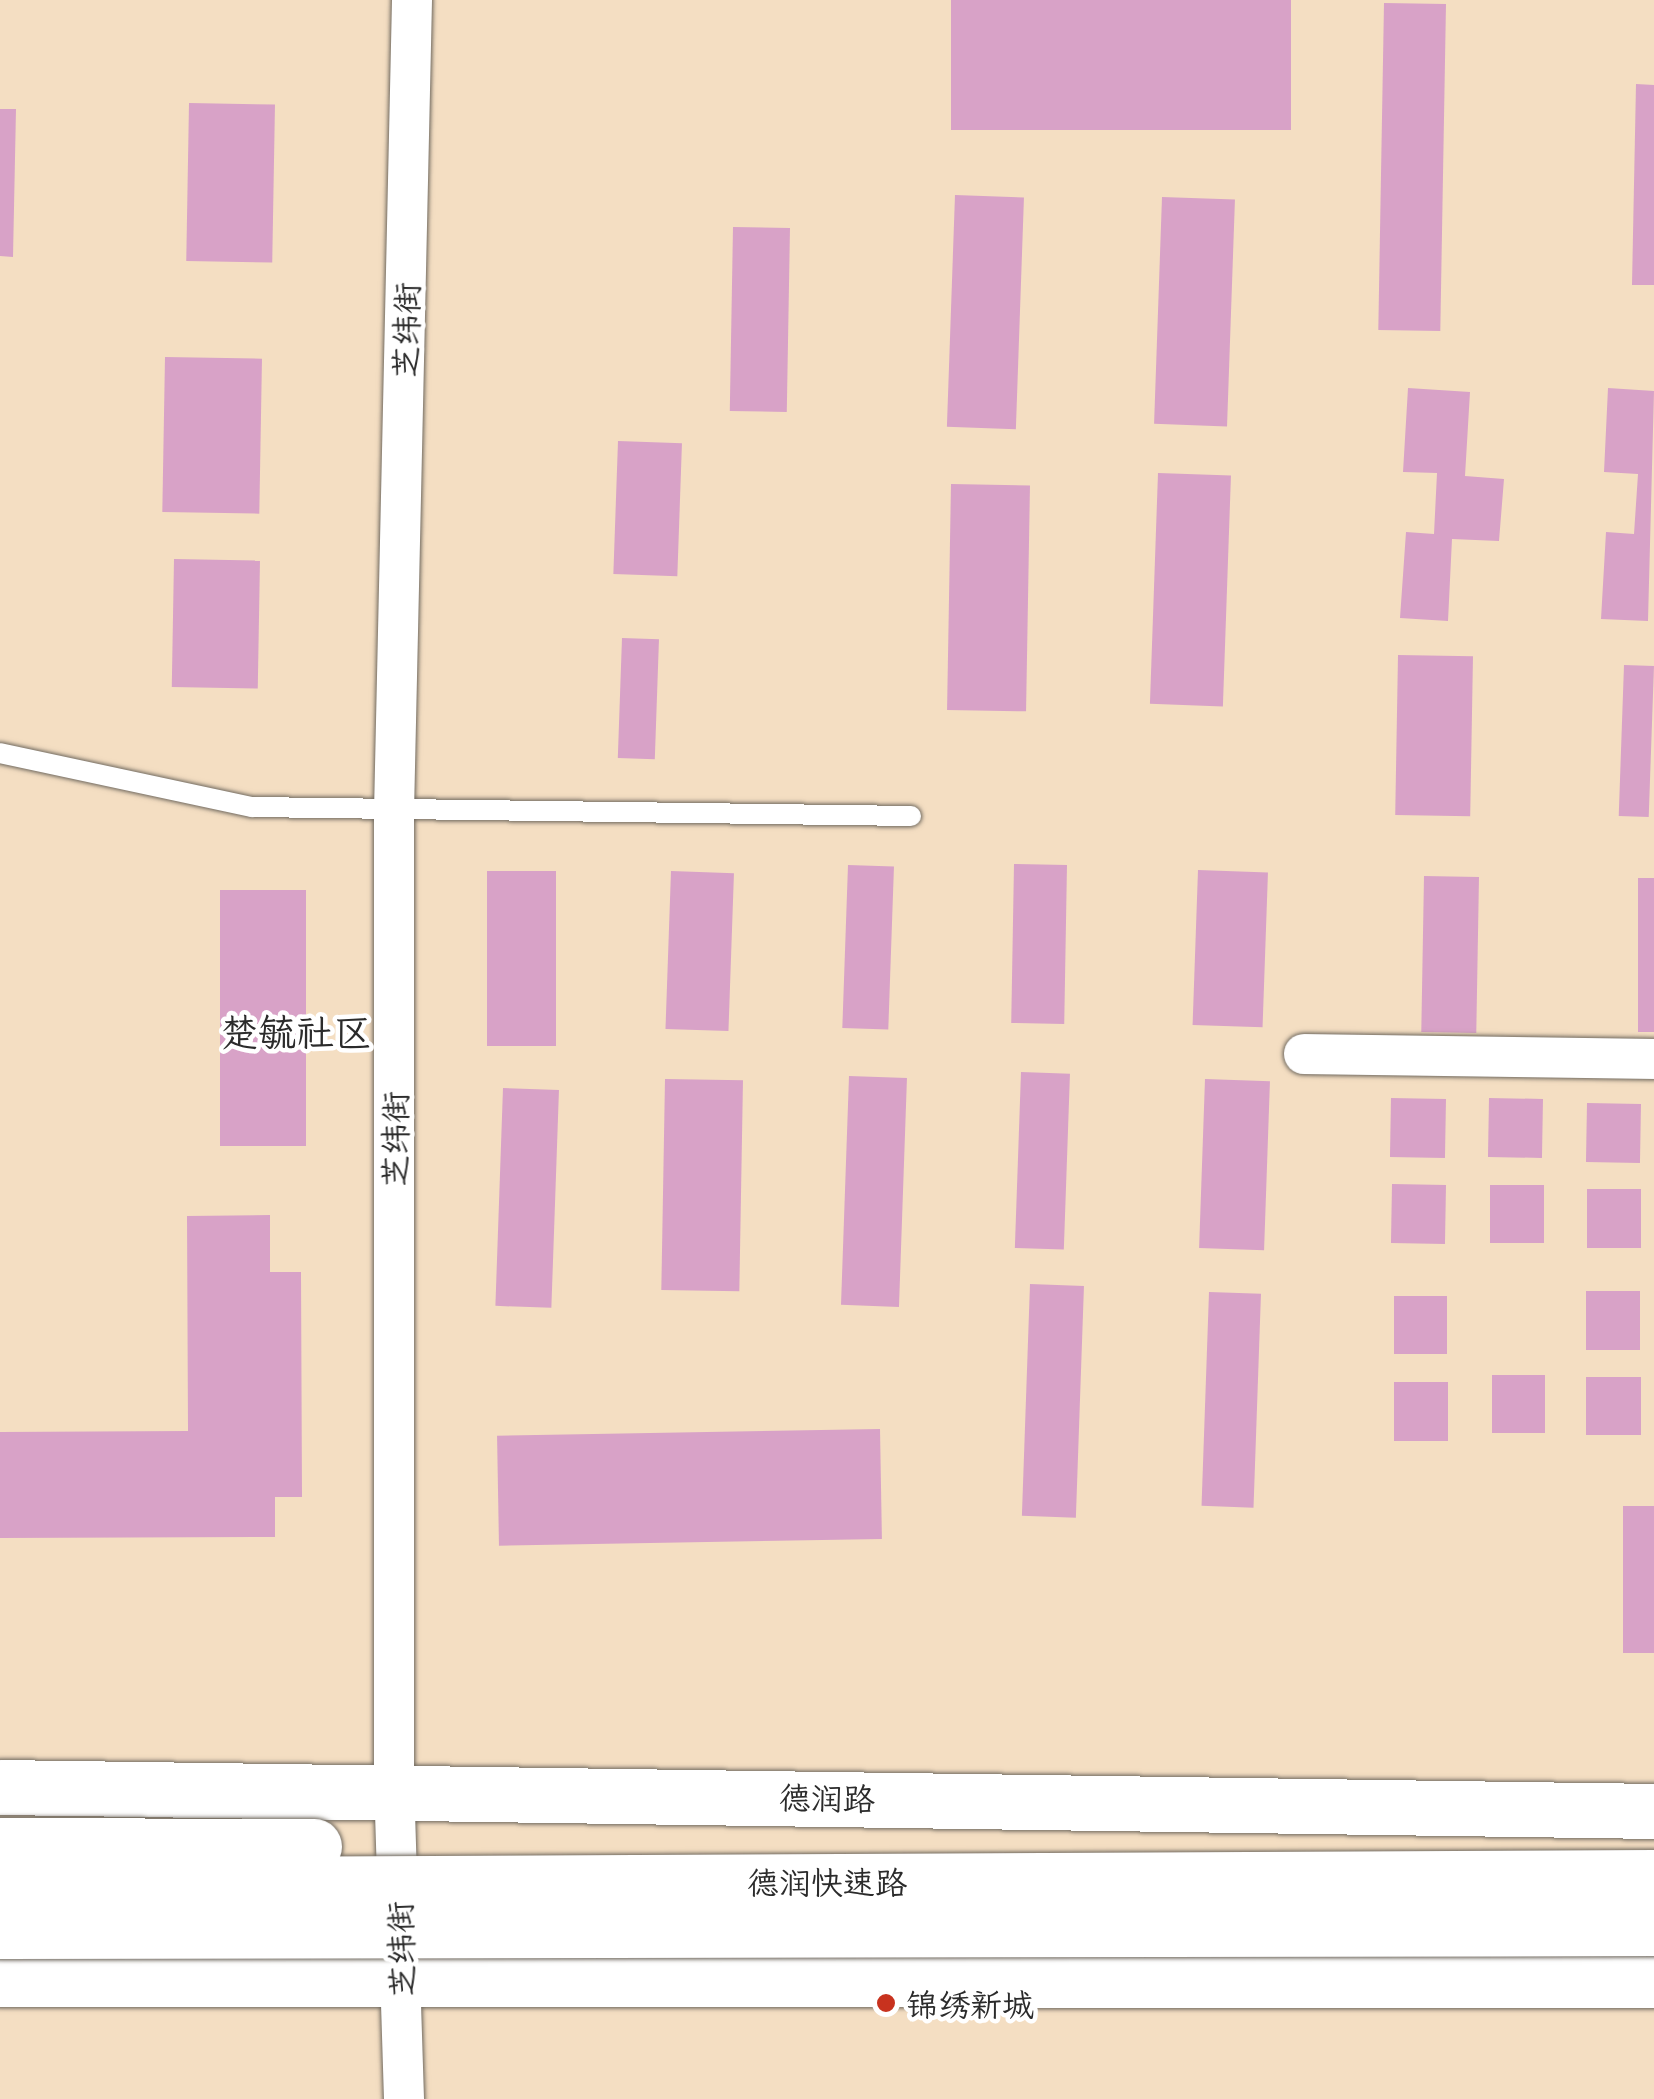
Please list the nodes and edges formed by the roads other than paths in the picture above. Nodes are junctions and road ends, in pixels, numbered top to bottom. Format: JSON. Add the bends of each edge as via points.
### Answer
{"nodes":[{"id":1,"x":412,"y":0,"type":"edge"},
{"id":2,"x":0,"y":752,"type":"edge"},
{"id":3,"x":394,"y":812,"type":"junction"},
{"id":4,"x":911,"y":816,"type":"dead end"},
{"id":5,"x":1304,"y":1054,"type":"dead end"},
{"id":6,"x":1654,"y":1059,"type":"edge"},
{"id":7,"x":0,"y":1787,"type":"edge"},
{"id":8,"x":394,"y":1789,"type":"junction"},
{"id":9,"x":1654,"y":1811,"type":"edge"},
{"id":10,"x":0,"y":1845,"type":"edge"},
{"id":11,"x":1654,"y":1877,"type":"edge"},
{"id":12,"x":1470,"y":1878,"type":"junction"},
{"id":13,"x":0,"y":1885,"type":"edge"},
{"id":14,"x":1654,"y":1928,"type":"edge"},
{"id":15,"x":0,"y":1931,"type":"edge"},
{"id":16,"x":0,"y":1979,"type":"edge"},
{"id":17,"x":402,"y":1980,"type":"junction"},
{"id":18,"x":1654,"y":1980,"type":"edge"},
{"id":19,"x":404,"y":2099,"type":"edge"}],
"edges":[{"from":1,"to":3,"type":"street","name":"芝纬街"},
{"from":2,"to":3,"type":"lane","via":[[252,807]]},
{"from":3,"to":4,"type":"lane"},
{"from":3,"to":8,"type":"street","name":"芝纬街"},
{"from":5,"to":6,"type":"street"},
{"from":7,"to":8,"type":"main road","name":"德润路"},
{"from":8,"to":9,"type":"main road","name":"德润路"},
{"from":8,"to":17,"type":"street","name":"芝纬街"},
{"from":10,"to":12,"type":"main road","bridge":true,"via":[[1278,1848]]},
{"from":11,"to":12,"type":"main road","name":"德润快速路","bridge":true},
{"from":12,"to":13,"type":"main road","name":"德润快速路","bridge":true},
{"from":14,"to":15,"type":"main road","name":"德润快速路","bridge":true},
{"from":16,"to":17,"type":"main road"},
{"from":17,"to":18,"type":"main road"},
{"from":17,"to":19,"type":"street","name":"芝纬街"}]}
